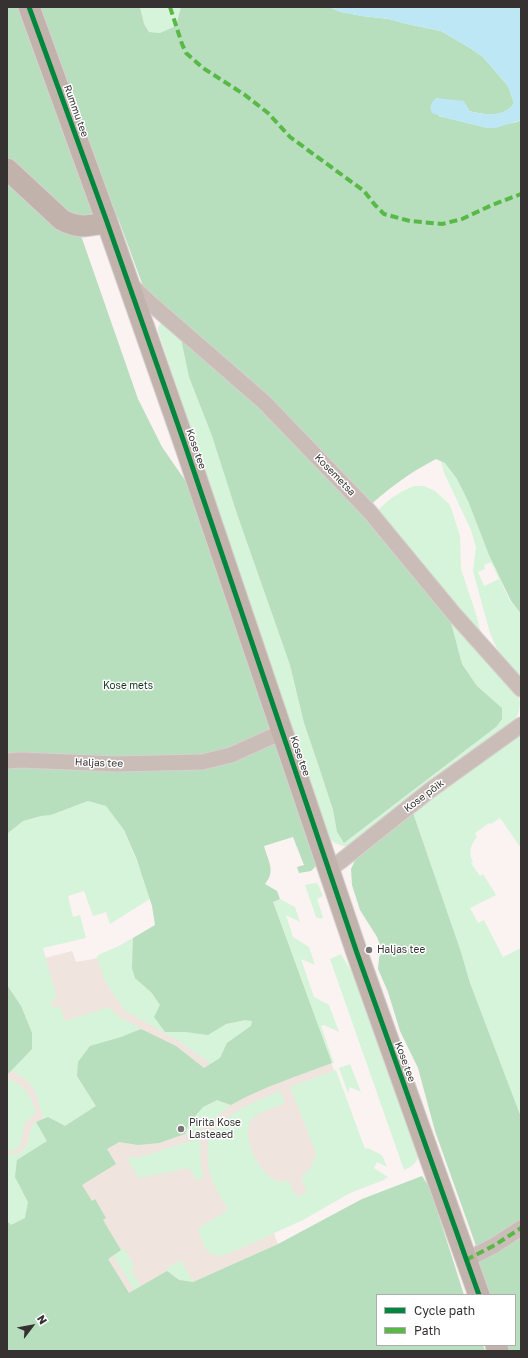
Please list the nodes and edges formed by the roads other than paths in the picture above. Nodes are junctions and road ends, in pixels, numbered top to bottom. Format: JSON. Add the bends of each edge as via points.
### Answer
{"nodes":[{"id":1,"x":29,"y":7,"type":"edge"},
{"id":2,"x":7,"y":169,"type":"edge"},
{"id":3,"x":107,"y":222,"type":"junction"},
{"id":4,"x":128,"y":282,"type":"junction"},
{"id":5,"x":521,"y":689,"type":"edge"},
{"id":6,"x":521,"y":725,"type":"edge"},
{"id":7,"x":282,"y":732,"type":"junction"},
{"id":8,"x":7,"y":762,"type":"edge"},
{"id":9,"x":328,"y":870,"type":"junction"},
{"id":10,"x":521,"y":1228,"type":"edge"},
{"id":11,"x":466,"y":1260,"type":"junction"},
{"id":12,"x":479,"y":1294,"type":"edge"}],
"edges":[{"from":1,"to":3,"type":"main road","name":"Rummu tee"},
{"from":2,"to":3,"type":"main road","via":[[70,225],[78,227]]},
{"from":3,"to":4,"type":"main road","name":"Kose tee"},
{"from":4,"to":5,"type":"street","name":"Kosemetsa","via":[[264,402],[369,511],[454,614]]},
{"from":4,"to":7,"type":"main road","name":"Kose tee"},
{"from":6,"to":9,"type":"street","name":"Kose põik","via":[[429,791]]},
{"from":7,"to":8,"type":"street","name":"Haljas tee","via":[[231,755],[202,762]]},
{"from":7,"to":9,"type":"main road","name":"Kose tee"},
{"from":9,"to":11,"type":"main road","name":"Kose tee"},
{"from":10,"to":11,"type":"street","via":[[495,1246]]},
{"from":11,"to":12,"type":"main road","name":"Kose tee"}]}
